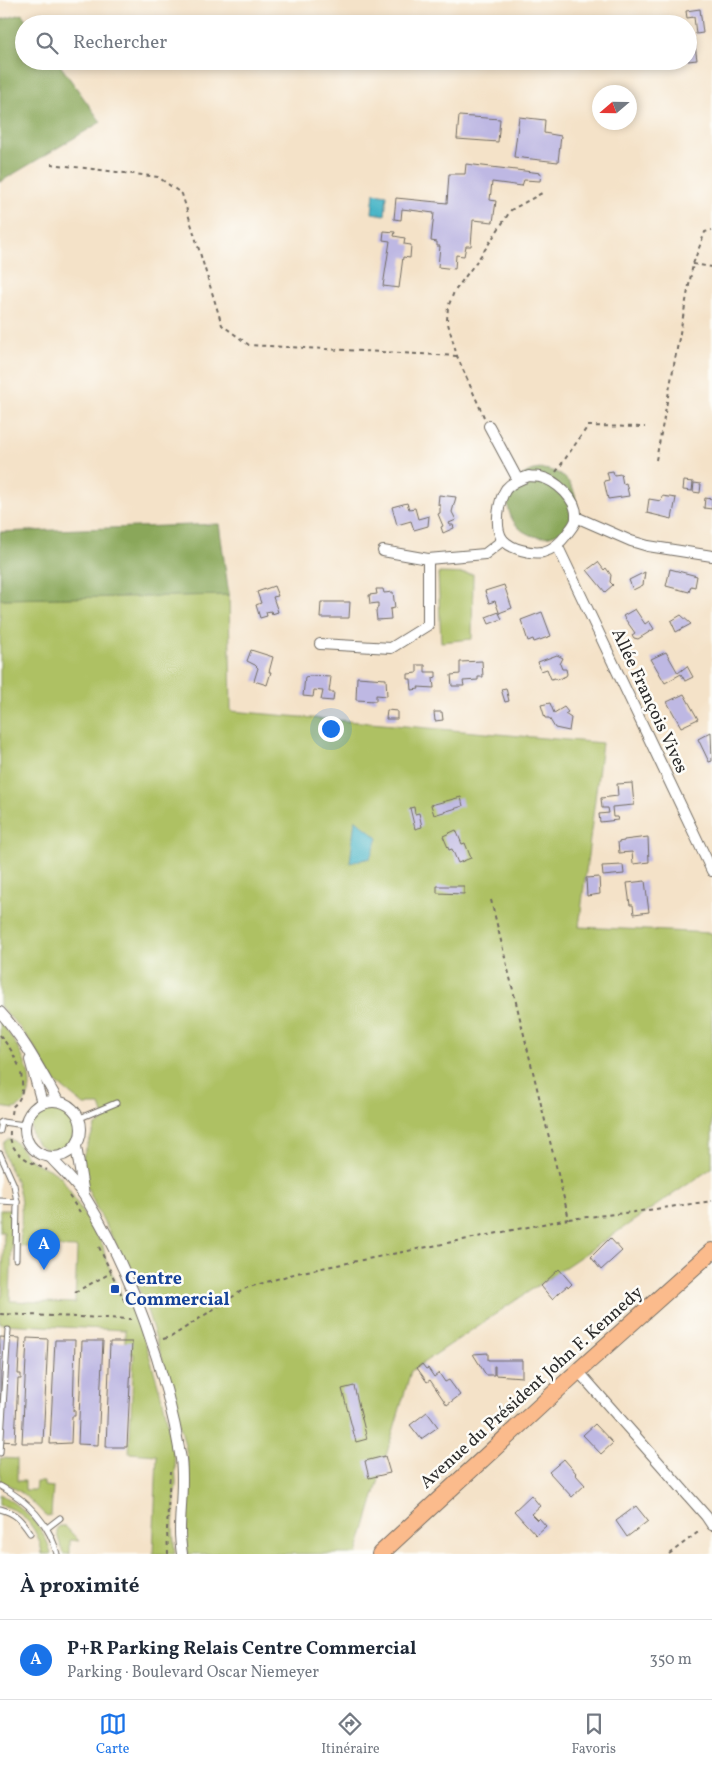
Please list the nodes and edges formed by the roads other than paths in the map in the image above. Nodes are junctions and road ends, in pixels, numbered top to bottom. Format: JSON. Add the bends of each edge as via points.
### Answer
{"nodes":[{"id":1,"x":489,"y":426,"type":"road end"},
{"id":2,"x":518,"y":480,"type":"junction"},
{"id":3,"x":576,"y":518,"type":"junction"},
{"id":4,"x":503,"y":540,"type":"junction"},
{"id":5,"x":557,"y":545,"type":"junction"},
{"id":6,"x":383,"y":551,"type":"dead end"},
{"id":7,"x":712,"y":556,"type":"edge"},
{"id":8,"x":428,"y":559,"type":"junction"},
{"id":9,"x":320,"y":644,"type":"dead end"},
{"id":10,"x":712,"y":871,"type":"edge"},
{"id":11,"x":0,"y":1012,"type":"edge"},
{"id":12,"x":26,"y":1047,"type":"junction"},
{"id":13,"x":58,"y":1101,"type":"junction"},
{"id":14,"x":42,"y":1103,"type":"junction"},
{"id":15,"x":116,"y":1103,"type":"dead end"},
{"id":16,"x":80,"y":1118,"type":"junction"},
{"id":17,"x":1,"y":1122,"type":"edge"},
{"id":18,"x":26,"y":1124,"type":"junction"},
{"id":19,"x":0,"y":1131,"type":"edge"},
{"id":20,"x":76,"y":1146,"type":"junction"},
{"id":21,"x":0,"y":1154,"type":"edge"},
{"id":22,"x":50,"y":1157,"type":"junction"},
{"id":23,"x":84,"y":1196,"type":"junction"},
{"id":24,"x":0,"y":1201,"type":"edge"},
{"id":25,"x":17,"y":1202,"type":"junction"},
{"id":26,"x":712,"y":1251,"type":"edge"},
{"id":27,"x":16,"y":1259,"type":"dead end"},
{"id":28,"x":8,"y":1330,"type":"dead end"},
{"id":29,"x":578,"y":1371,"type":"junction"},
{"id":30,"x":0,"y":1453,"type":"edge"},
{"id":31,"x":0,"y":1486,"type":"edge"},
{"id":32,"x":0,"y":1509,"type":"edge"},
{"id":33,"x":60,"y":1518,"type":"dead end"},
{"id":34,"x":711,"y":1524,"type":"edge"},
{"id":35,"x":47,"y":1528,"type":"junction"},
{"id":36,"x":30,"y":1533,"type":"dead end"},
{"id":37,"x":57,"y":1554,"type":"edge"},
{"id":38,"x":182,"y":1554,"type":"edge"},
{"id":39,"x":380,"y":1554,"type":"edge"}],
"edges":[{"from":1,"to":2,"type":"street"},
{"from":2,"to":3,"type":"street","via":[[529,476],[550,481],[568,496]]},
{"from":2,"to":4,"type":"street","via":[[506,490],[498,510]]},
{"from":3,"to":5,"type":"street"},
{"from":3,"to":7,"type":"street","via":[[648,546]]},
{"from":4,"to":5,"type":"street","via":[[514,548],[530,552],[543,552]]},
{"from":4,"to":8,"type":"street","via":[[485,554]]},
{"from":5,"to":10,"type":"street","name":"Allée François Vives"},
{"from":6,"to":8,"type":"street"},
{"from":8,"to":9,"type":"street","via":[[428,625],[391,648]]},
{"from":11,"to":12,"type":"street"},
{"from":12,"to":13,"type":"street"},
{"from":12,"to":14,"type":"street"},
{"from":13,"to":14,"type":"street"},
{"from":13,"to":16,"type":"street","via":[[75,1110]]},
{"from":14,"to":18,"type":"street","via":[[31,1112]]},
{"from":15,"to":16,"type":"lane"},
{"from":16,"to":20,"type":"street","via":[[82,1128]]},
{"from":17,"to":18,"type":"lane"},
{"from":17,"to":19,"type":"lane"},
{"from":18,"to":22,"type":"street","via":[[26,1134],[34,1150]]},
{"from":20,"to":22,"type":"street","via":[[69,1153]]},
{"from":20,"to":23,"type":"street"},
{"from":21,"to":25,"type":"lane","via":[[14,1185]]},
{"from":22,"to":23,"type":"street"},
{"from":23,"to":38,"type":"street","via":[[126,1273],[166,1389],[181,1460]]},
{"from":24,"to":25,"type":"lane"},
{"from":25,"to":27,"type":"lane"},
{"from":26,"to":29,"type":"main road","name":"Avenue du Président John F. Kennedy"},
{"from":28,"to":30,"type":"lane"},
{"from":29,"to":34,"type":"street"},
{"from":29,"to":39,"type":"main road","name":"Avenue du Président John F. Kennedy"},
{"from":31,"to":35,"type":"lane","via":[[23,1502]]},
{"from":32,"to":36,"type":"lane","via":[[14,1513]]},
{"from":33,"to":35,"type":"lane"},
{"from":35,"to":37,"type":"lane"}]}
